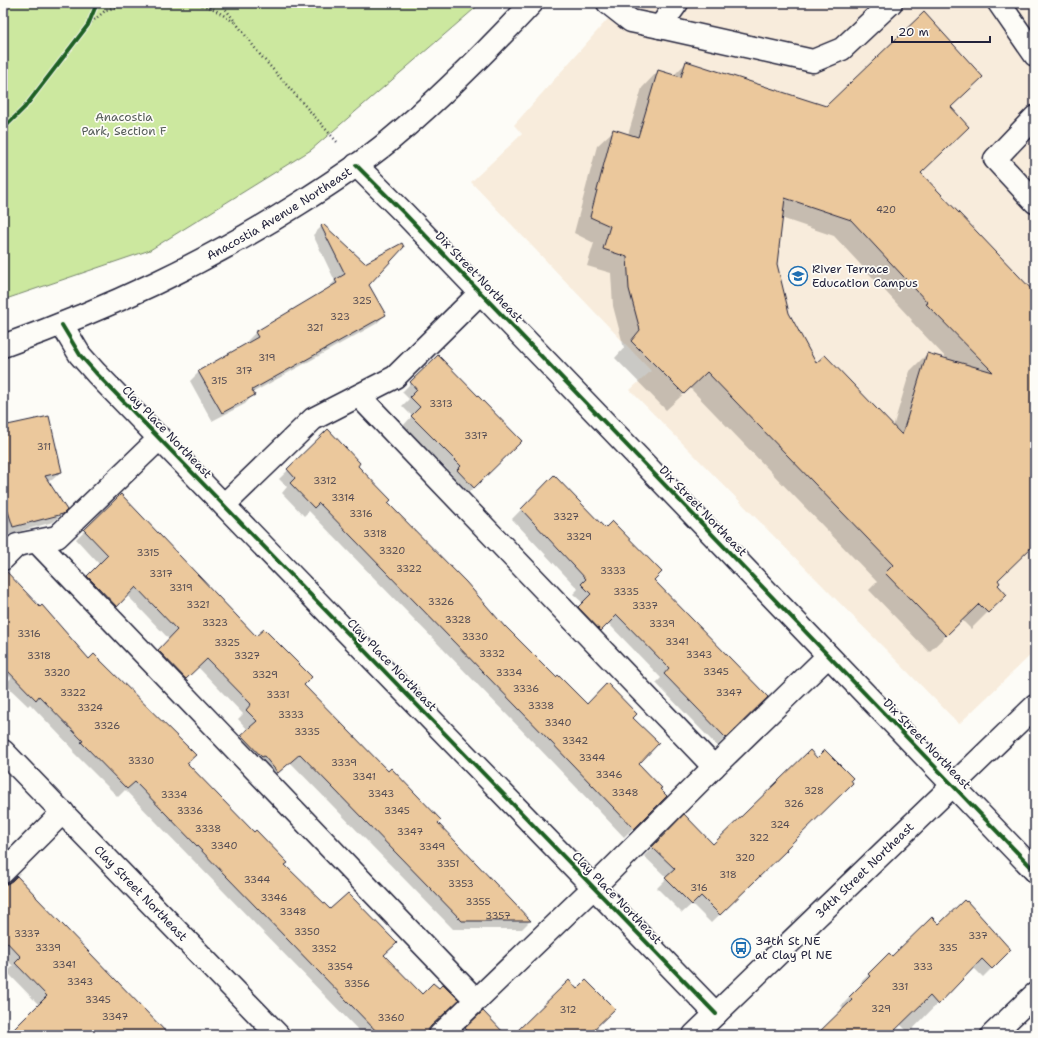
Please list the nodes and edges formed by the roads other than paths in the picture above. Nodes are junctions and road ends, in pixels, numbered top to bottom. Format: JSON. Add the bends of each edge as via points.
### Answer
{"nodes":[{"id":1,"x":532,"y":3,"type":"edge"},
{"id":2,"x":608,"y":3,"type":"edge"},
{"id":3,"x":677,"y":3,"type":"edge"},
{"id":4,"x":891,"y":3,"type":"edge"},
{"id":5,"x":999,"y":3,"type":"edge"},
{"id":6,"x":660,"y":27,"type":"junction"},
{"id":7,"x":1035,"y":55,"type":"edge"},
{"id":8,"x":1035,"y":117,"type":"edge"},
{"id":9,"x":356,"y":165,"type":"junction"},
{"id":10,"x":1035,"y":202,"type":"edge"},
{"id":11,"x":480,"y":293,"type":"junction"},
{"id":12,"x":62,"y":325,"type":"junction"},
{"id":13,"x":3,"y":346,"type":"edge"},
{"id":14,"x":359,"y":396,"type":"junction"},
{"id":15,"x":160,"y":438,"type":"junction"},
{"id":16,"x":224,"y":506,"type":"junction"},
{"id":17,"x":37,"y":542,"type":"junction"},
{"id":18,"x":3,"y":559,"type":"edge"},
{"id":19,"x":828,"y":656,"type":"junction"},
{"id":20,"x":1035,"y":706,"type":"edge"},
{"id":21,"x":3,"y":751,"type":"edge"},
{"id":22,"x":714,"y":767,"type":"junction"},
{"id":23,"x":953,"y":785,"type":"junction"},
{"id":24,"x":63,"y":812,"type":"junction"},
{"id":25,"x":1035,"y":871,"type":"edge"},
{"id":26,"x":3,"y":872,"type":"edge"},
{"id":27,"x":593,"y":888,"type":"junction"},
{"id":28,"x":1035,"y":994,"type":"edge"},
{"id":29,"x":476,"y":1000,"type":"junction"},
{"id":30,"x":716,"y":1014,"type":"junction"},
{"id":31,"x":278,"y":1035,"type":"edge"},
{"id":32,"x":440,"y":1035,"type":"edge"},
{"id":33,"x":694,"y":1035,"type":"edge"},
{"id":34,"x":992,"y":1035,"type":"edge"}],
"edges":[{"from":1,"to":9,"type":"street","name":"Anacostia Avenue Northeast","via":[[437,98],[389,141]]},
{"from":2,"to":6,"type":"street","via":[[631,21]]},
{"from":3,"to":6,"type":"street"},
{"from":4,"to":6,"type":"street","via":[[842,49],[813,61]]},
{"from":5,"to":7,"type":"street"},
{"from":8,"to":10,"type":"street","via":[[995,159]]},
{"from":9,"to":11,"type":"street","name":"Dix Street Northeast"},
{"from":9,"to":12,"type":"street","name":"Anacostia Avenue Northeast","via":[[329,185],[220,251],[147,288]]},
{"from":11,"to":14,"type":"street","via":[[395,377]]},
{"from":11,"to":19,"type":"street","name":"Dix Street Northeast"},
{"from":12,"to":13,"type":"street","name":"Anacostia Avenue Northeast"},
{"from":12,"to":15,"type":"street","name":"Clay Place Northeast","via":[[80,355]]},
{"from":14,"to":16,"type":"street","via":[[313,419]]},
{"from":14,"to":22,"type":"street"},
{"from":15,"to":16,"type":"street","name":"Clay Place Northeast"},
{"from":15,"to":17,"type":"street","via":[[57,537]]},
{"from":16,"to":27,"type":"street","name":"Clay Place Northeast"},
{"from":17,"to":18,"type":"street","via":[[17,545]]},
{"from":17,"to":29,"type":"street"},
{"from":19,"to":22,"type":"street"},
{"from":19,"to":23,"type":"street","name":"Dix Street Northeast"},
{"from":20,"to":23,"type":"street","name":"34th Street Northeast"},
{"from":21,"to":24,"type":"street","name":"Clay Street Northeast"},
{"from":22,"to":27,"type":"street"},
{"from":23,"to":25,"type":"street","name":"Dix Street Northeast"},
{"from":23,"to":30,"type":"street","name":"34th Street Northeast"},
{"from":24,"to":26,"type":"street"},
{"from":24,"to":31,"type":"street","name":"Clay Street Northeast"},
{"from":27,"to":29,"type":"street"},
{"from":27,"to":30,"type":"street","name":"Clay Place Northeast"},
{"from":28,"to":34,"type":"street"},
{"from":29,"to":32,"type":"street"},
{"from":30,"to":33,"type":"street","name":"34th Street Northeast"}]}
